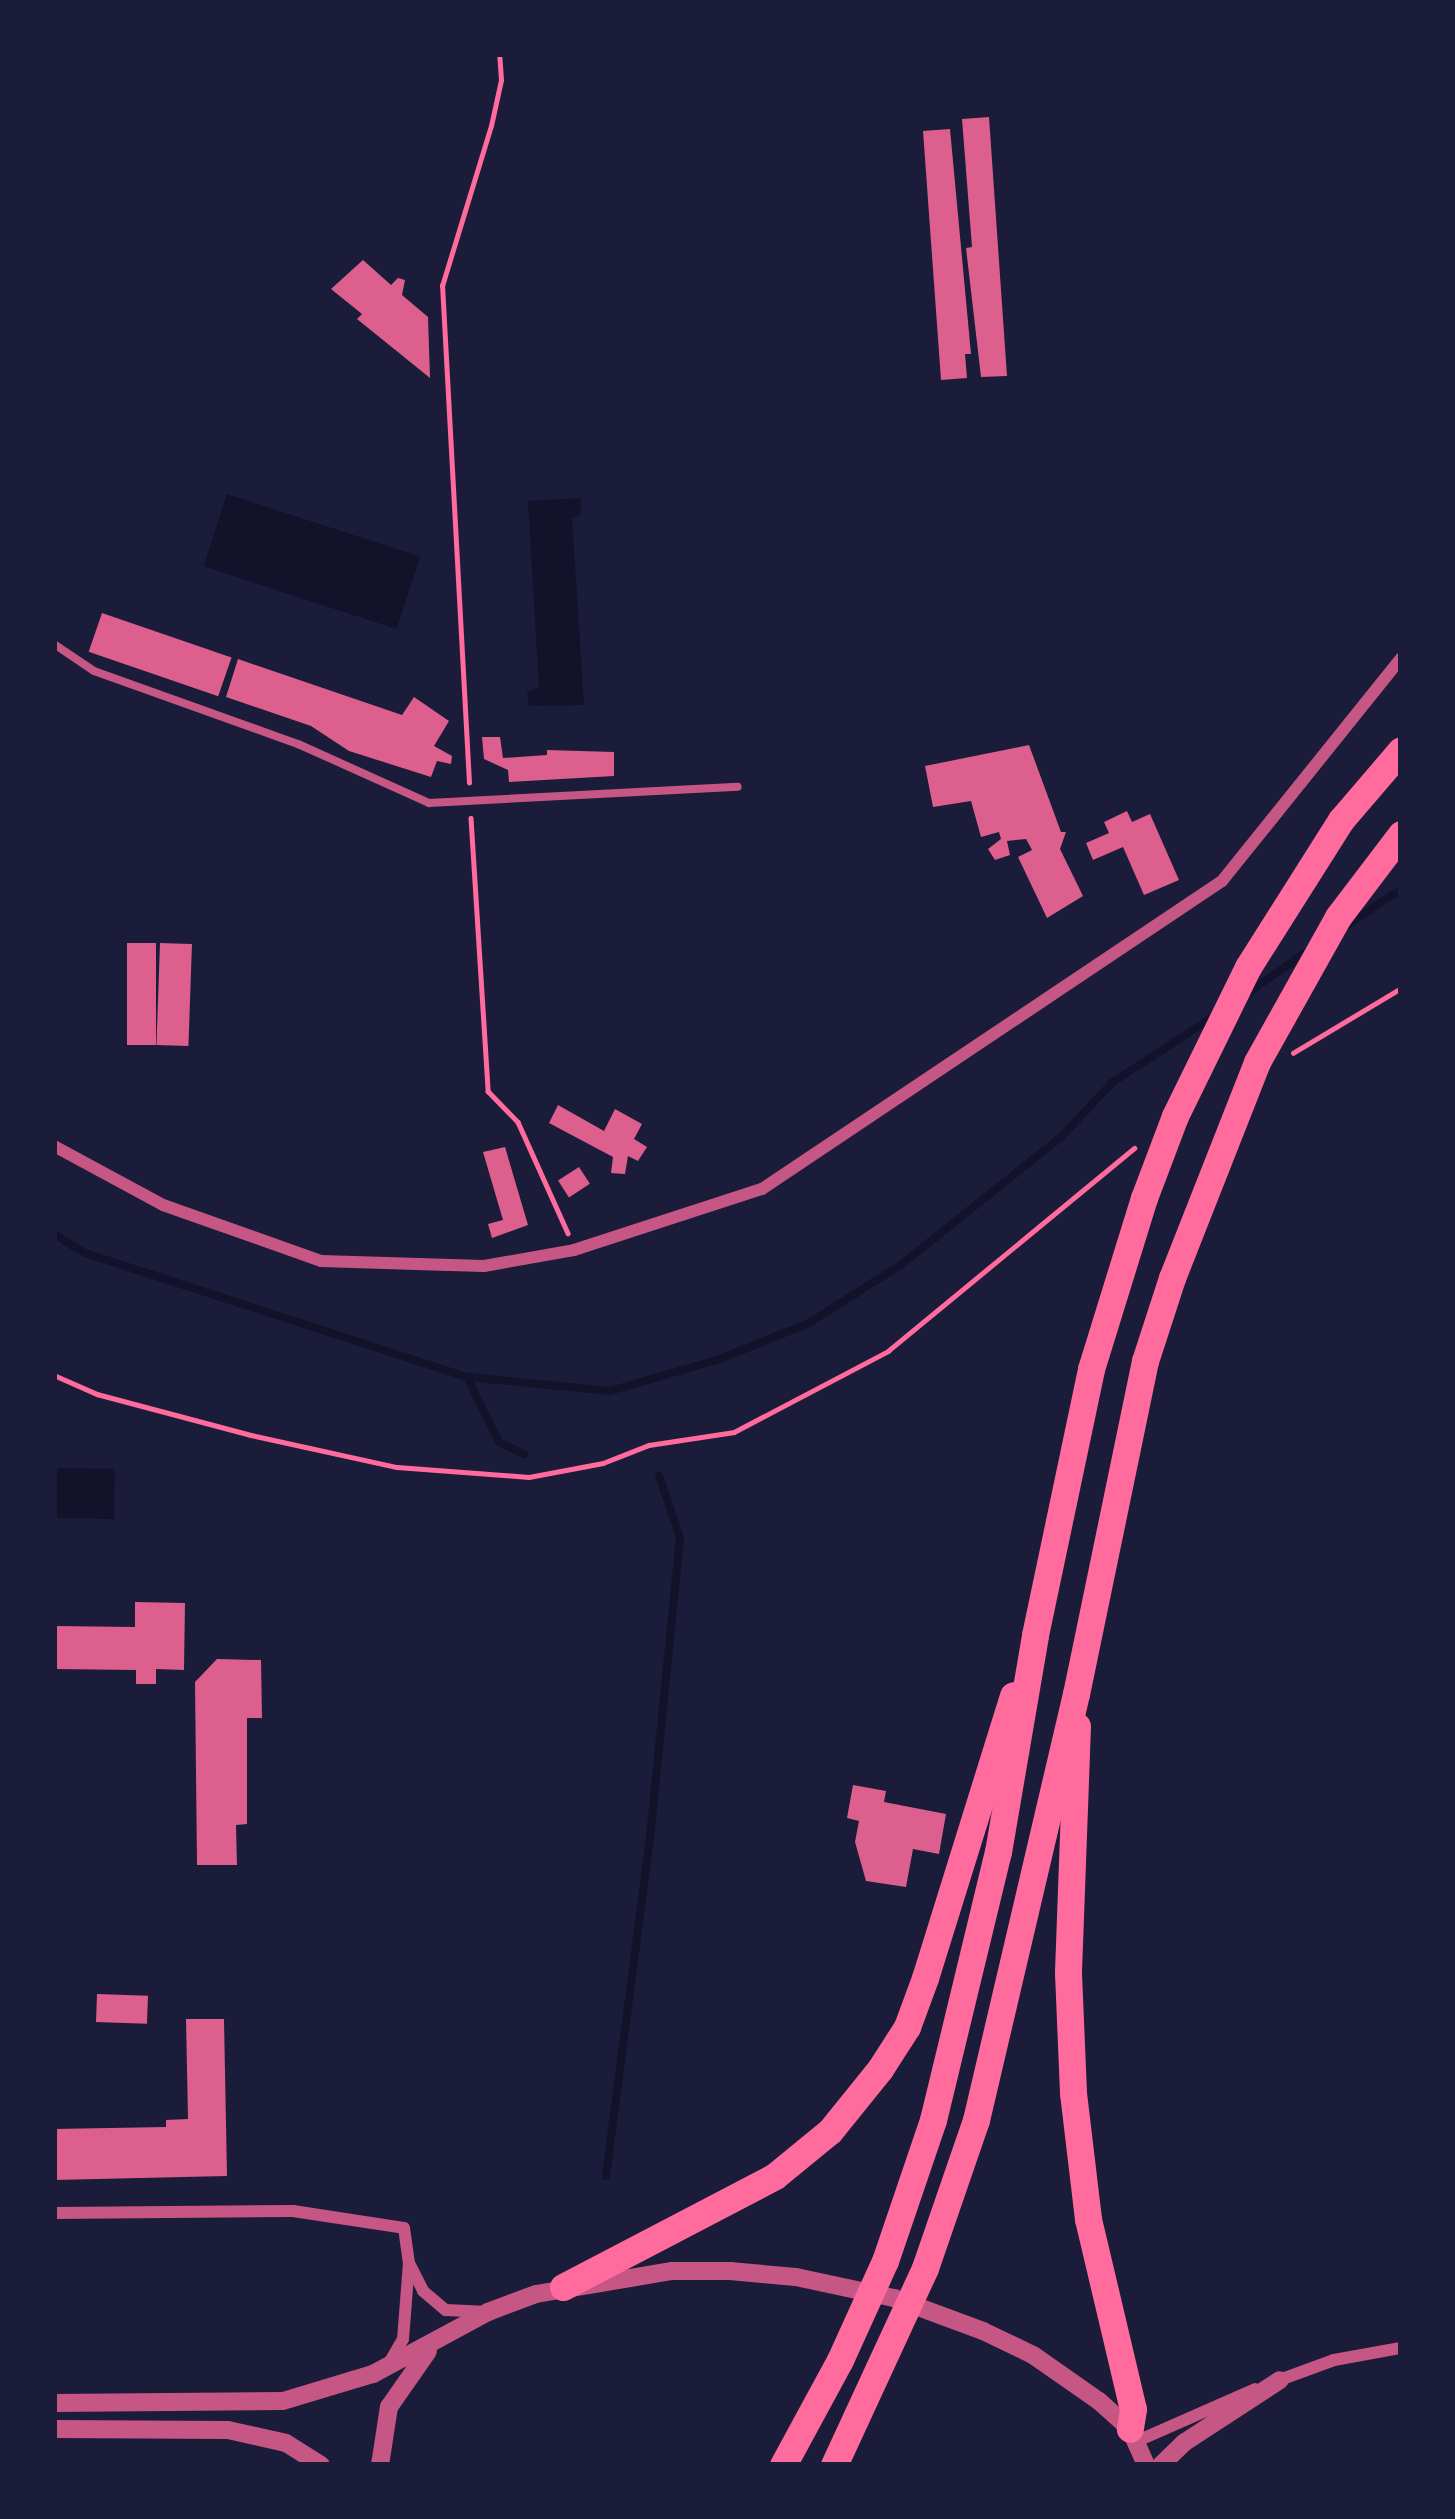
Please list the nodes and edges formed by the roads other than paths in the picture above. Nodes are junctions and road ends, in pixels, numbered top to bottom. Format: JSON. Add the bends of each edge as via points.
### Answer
{"nodes":[{"id":1,"x":54,"y":644,"type":"edge"},
{"id":2,"x":1401,"y":658,"type":"edge"},
{"id":3,"x":1401,"y":750,"type":"edge"},
{"id":4,"x":738,"y":787,"type":"dead end"},
{"id":5,"x":1401,"y":834,"type":"edge"},
{"id":6,"x":54,"y":1146,"type":"edge"},
{"id":7,"x":1035,"y":1635,"type":"junction"},
{"id":8,"x":1076,"y":1694,"type":"junction"},
{"id":9,"x":54,"y":2212,"type":"edge"},
{"id":10,"x":409,"y":2263,"type":"junction"},
{"id":11,"x":563,"y":2287,"type":"junction"},
{"id":12,"x":488,"y":2312,"type":"junction"},
{"id":13,"x":435,"y":2343,"type":"junction"},
{"id":14,"x":1401,"y":2348,"type":"edge"},
{"id":15,"x":387,"y":2367,"type":"junction"},
{"id":16,"x":1280,"y":2380,"type":"junction"},
{"id":17,"x":54,"y":2403,"type":"edge"},
{"id":18,"x":54,"y":2429,"type":"edge"},
{"id":19,"x":1132,"y":2435,"type":"junction"},
{"id":20,"x":321,"y":2465,"type":"edge"},
{"id":21,"x":380,"y":2465,"type":"edge"},
{"id":22,"x":783,"y":2465,"type":"edge"},
{"id":23,"x":834,"y":2465,"type":"edge"},
{"id":24,"x":1146,"y":2465,"type":"edge"},
{"id":25,"x":1161,"y":2465,"type":"edge"}],
"edges":[{"from":1,"to":4,"type":"lane","via":[[94,671],[298,744],[429,803]]},
{"from":2,"to":6,"type":"street","via":[[1222,881],[762,1189],[574,1250],[484,1266],[321,1262],[164,1205]]},
{"from":3,"to":7,"type":"highway","via":[[1341,820],[1248,967],[1175,1116],[1091,1369]]},
{"from":5,"to":8,"type":"highway","via":[[1318,952],[1223,1140],[1145,1361]]},
{"from":7,"to":11,"type":"highway","via":[[919,1994],[880,2069],[830,2131],[775,2176]]},
{"from":7,"to":22,"type":"highway","via":[[990,1890],[933,2120],[884,2261]]},
{"from":8,"to":19,"type":"highway","via":[[1073,2093],[1088,2218]]},
{"from":8,"to":23,"type":"highway","via":[[955,2193]]},
{"from":9,"to":10,"type":"street","via":[[292,2211],[404,2228]]},
{"from":10,"to":12,"type":"street","via":[[423,2291],[446,2310]]},
{"from":10,"to":15,"type":"street","via":[[403,2339]]},
{"from":11,"to":12,"type":"street"},
{"from":11,"to":19,"type":"street","via":[[672,2271],[796,2277],[894,2298],[983,2331],[1066,2375]]},
{"from":12,"to":13,"type":"street"},
{"from":13,"to":15,"type":"street"},
{"from":13,"to":21,"type":"street","via":[[389,2407]]},
{"from":14,"to":16,"type":"street"},
{"from":15,"to":17,"type":"street","via":[[283,2401]]},
{"from":16,"to":19,"type":"street"},
{"from":16,"to":25,"type":"street"},
{"from":18,"to":20,"type":"street","via":[[228,2430],[286,2443]]},
{"from":19,"to":24,"type":"street"}]}
